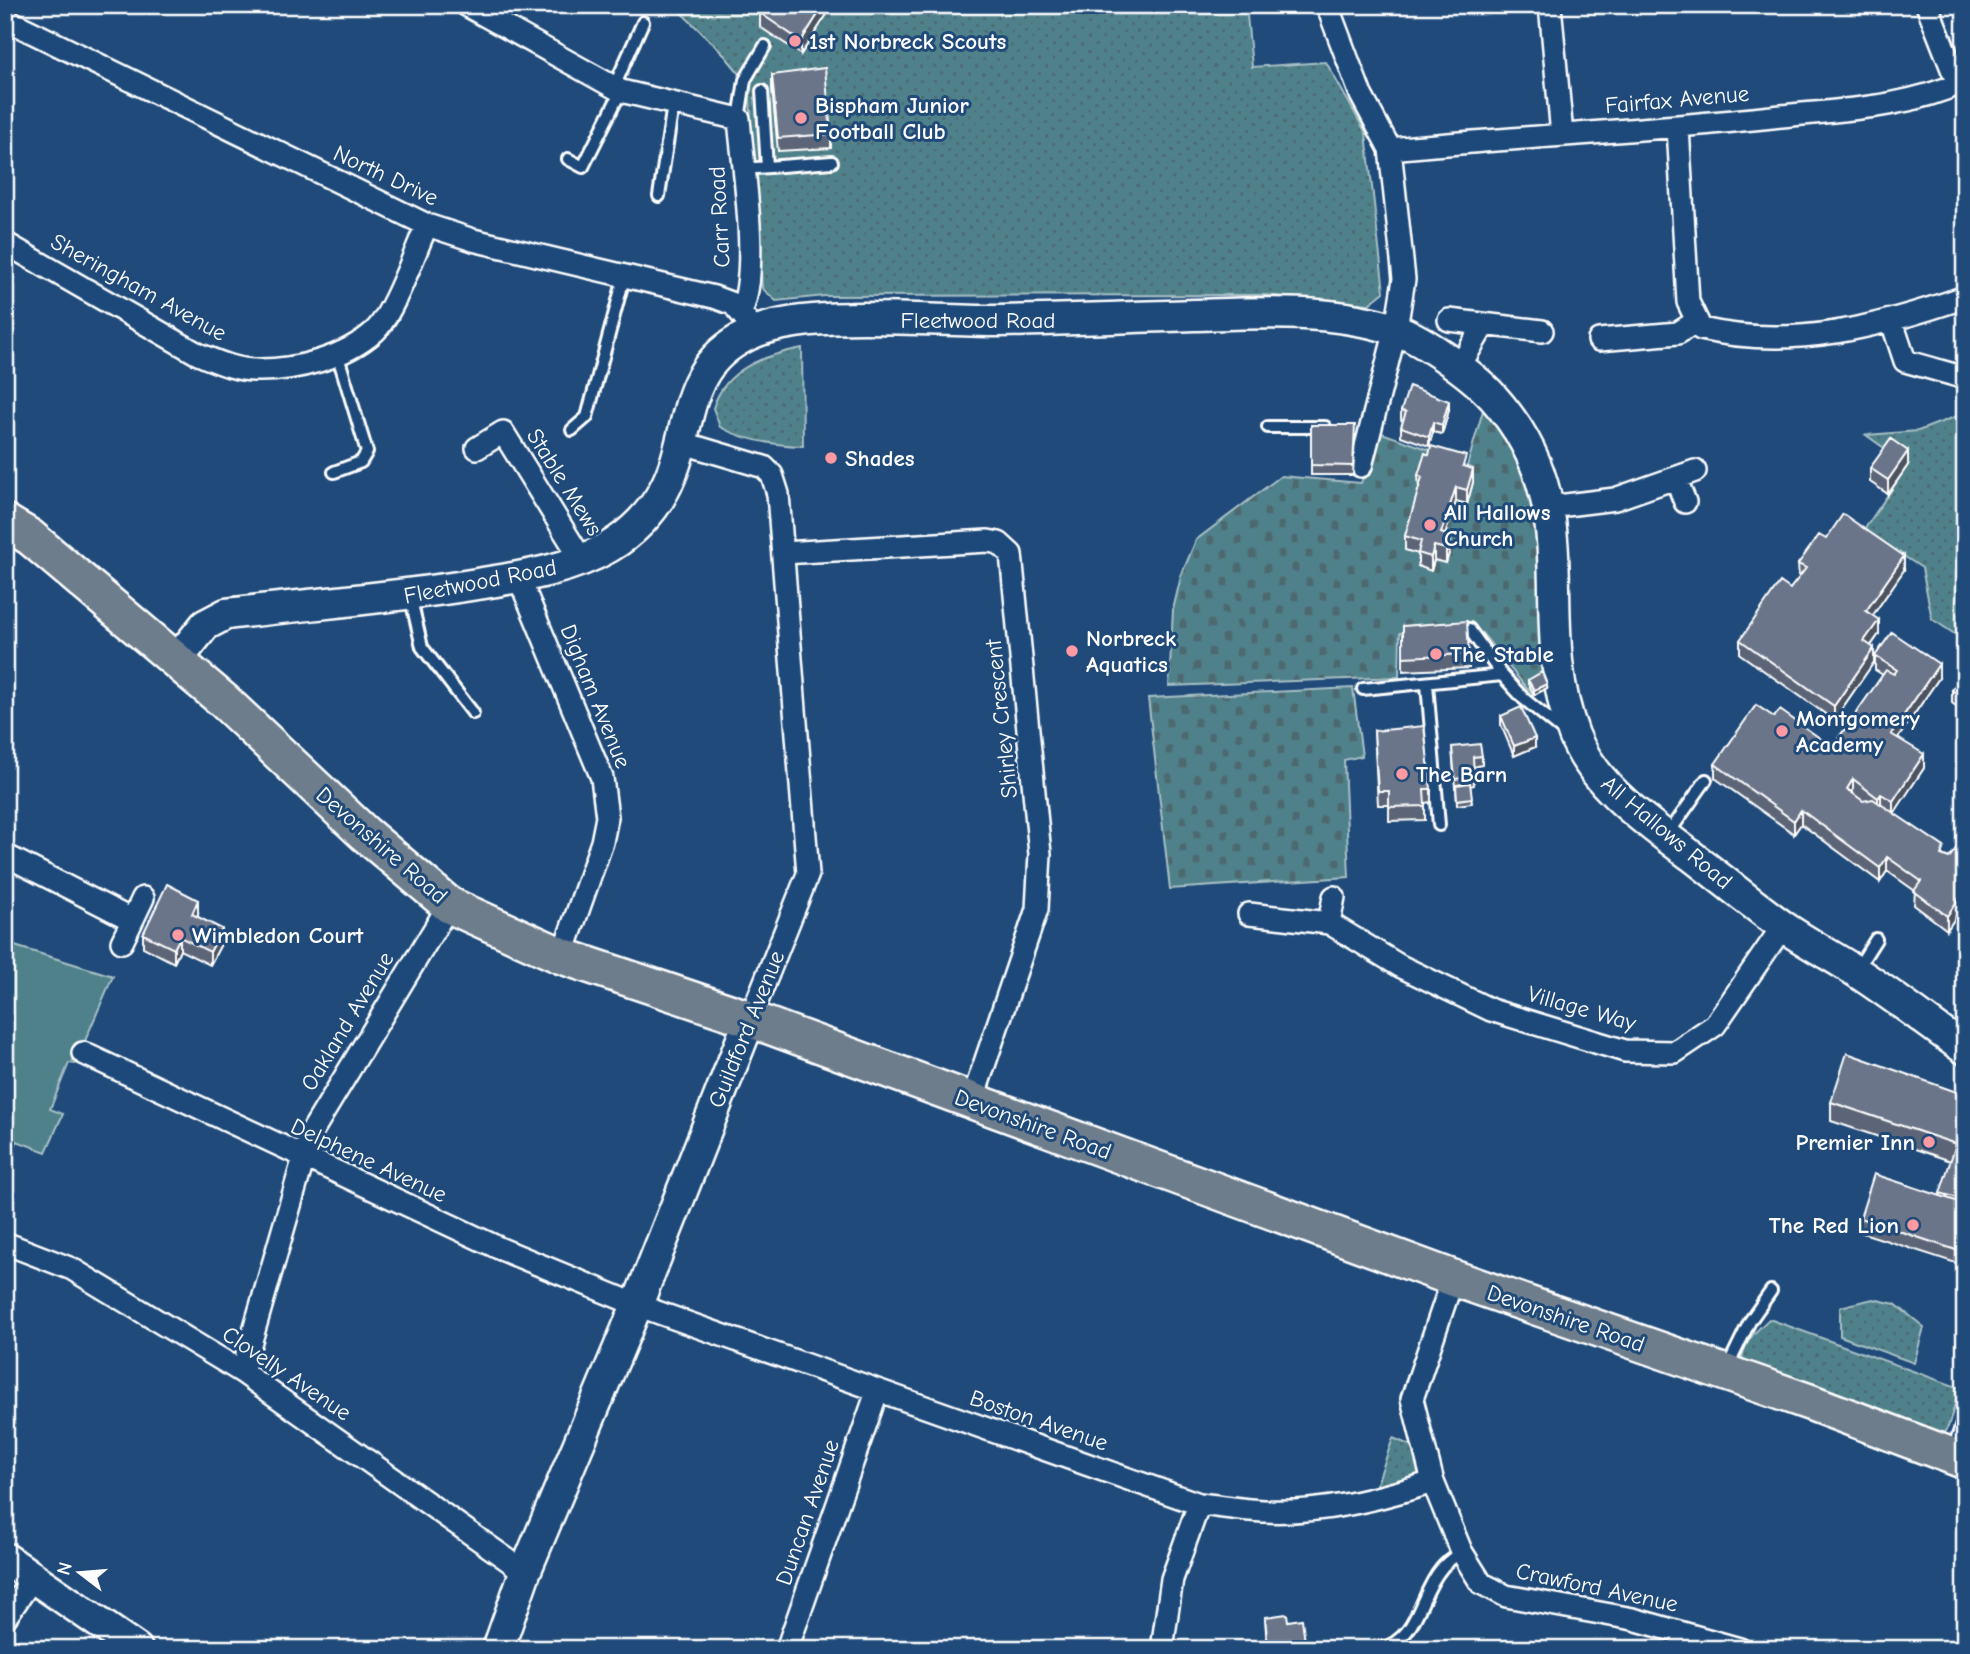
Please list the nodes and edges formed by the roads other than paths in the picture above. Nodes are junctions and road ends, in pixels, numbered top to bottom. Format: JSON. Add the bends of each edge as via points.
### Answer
{"nodes":[{"id":1,"x":466,"y":5,"type":"edge"},
{"id":2,"x":1327,"y":5,"type":"edge"},
{"id":3,"x":1550,"y":5,"type":"edge"},
{"id":4,"x":1927,"y":5,"type":"edge"},
{"id":5,"x":5,"y":19,"type":"edge"},
{"id":6,"x":643,"y":22,"type":"dead end"},
{"id":7,"x":765,"y":46,"type":"dead end"},
{"id":8,"x":1961,"y":82,"type":"edge"},
{"id":9,"x":618,"y":89,"type":"junction"},
{"id":10,"x":762,"y":91,"type":"dead end"},
{"id":11,"x":673,"y":105,"type":"junction"},
{"id":12,"x":739,"y":119,"type":"junction"},
{"id":13,"x":1678,"y":127,"type":"junction"},
{"id":14,"x":1562,"y":135,"type":"junction"},
{"id":15,"x":1390,"y":149,"type":"junction"},
{"id":16,"x":568,"y":159,"type":"dead end"},
{"id":17,"x":832,"y":162,"type":"dead end"},
{"id":18,"x":767,"y":167,"type":"junction"},
{"id":19,"x":743,"y":169,"type":"junction"},
{"id":20,"x":659,"y":196,"type":"dead end"},
{"id":21,"x":427,"y":225,"type":"junction"},
{"id":22,"x":5,"y":243,"type":"edge"},
{"id":23,"x":624,"y":278,"type":"junction"},
{"id":24,"x":1965,"y":297,"type":"edge"},
{"id":25,"x":1449,"y":320,"type":"dead end"},
{"id":26,"x":749,"y":321,"type":"junction"},
{"id":27,"x":1697,"y":321,"type":"junction"},
{"id":28,"x":1892,"y":322,"type":"junction"},
{"id":29,"x":1484,"y":326,"type":"junction"},
{"id":30,"x":1396,"y":329,"type":"junction"},
{"id":31,"x":1542,"y":331,"type":"dead end"},
{"id":32,"x":1606,"y":345,"type":"dead end"},
{"id":33,"x":337,"y":353,"type":"junction"},
{"id":34,"x":1458,"y":369,"type":"junction"},
{"id":35,"x":1965,"y":378,"type":"edge"},
{"id":36,"x":1268,"y":427,"type":"dead end"},
{"id":37,"x":1332,"y":427,"type":"edge"},
{"id":38,"x":572,"y":430,"type":"dead end"},
{"id":39,"x":680,"y":442,"type":"junction"},
{"id":40,"x":477,"y":448,"type":"dead end"},
{"id":41,"x":1361,"y":466,"type":"dead end"},
{"id":42,"x":334,"y":472,"type":"dead end"},
{"id":43,"x":1685,"y":502,"type":"dead end"},
{"id":44,"x":1550,"y":507,"type":"junction"},
{"id":45,"x":5,"y":522,"type":"edge"},
{"id":46,"x":783,"y":553,"type":"junction"},
{"id":47,"x":582,"y":560,"type":"junction"},
{"id":48,"x":519,"y":578,"type":"junction"},
{"id":49,"x":410,"y":595,"type":"junction"},
{"id":50,"x":1469,"y":629,"type":"edge"},
{"id":51,"x":177,"y":660,"type":"junction"},
{"id":52,"x":1502,"y":675,"type":"junction"},
{"id":53,"x":1427,"y":684,"type":"junction"},
{"id":54,"x":1363,"y":689,"type":"dead end"},
{"id":55,"x":473,"y":713,"type":"dead end"},
{"id":56,"x":1576,"y":741,"type":"junction"},
{"id":57,"x":1706,"y":780,"type":"dead end"},
{"id":58,"x":1439,"y":825,"type":"dead end"},
{"id":59,"x":1666,"y":836,"type":"junction"},
{"id":60,"x":5,"y":855,"type":"edge"},
{"id":61,"x":1334,"y":897,"type":"dead end"},
{"id":62,"x":143,"y":898,"type":"dead end"},
{"id":63,"x":449,"y":905,"type":"junction"},
{"id":64,"x":1249,"y":914,"type":"dead end"},
{"id":65,"x":132,"y":920,"type":"junction"},
{"id":66,"x":1329,"y":923,"type":"junction"},
{"id":67,"x":1783,"y":926,"type":"junction"},
{"id":68,"x":1876,"y":939,"type":"dead end"},
{"id":69,"x":122,"y":942,"type":"dead end"},
{"id":70,"x":562,"y":956,"type":"junction"},
{"id":71,"x":1856,"y":972,"type":"junction"},
{"id":72,"x":750,"y":1020,"type":"junction"},
{"id":73,"x":1965,"y":1049,"type":"edge"},
{"id":74,"x":83,"y":1053,"type":"dead end"},
{"id":75,"x":972,"y":1101,"type":"junction"},
{"id":76,"x":303,"y":1158,"type":"junction"},
{"id":77,"x":5,"y":1243,"type":"edge"},
{"id":78,"x":1453,"y":1278,"type":"junction"},
{"id":79,"x":1770,"y":1291,"type":"dead end"},
{"id":80,"x":637,"y":1305,"type":"junction"},
{"id":81,"x":242,"y":1371,"type":"junction"},
{"id":82,"x":1725,"y":1373,"type":"junction"},
{"id":83,"x":877,"y":1392,"type":"junction"},
{"id":84,"x":1965,"y":1416,"type":"edge"},
{"id":85,"x":1958,"y":1459,"type":"edge"},
{"id":86,"x":1433,"y":1482,"type":"junction"},
{"id":87,"x":1199,"y":1504,"type":"junction"},
{"id":88,"x":1461,"y":1551,"type":"junction"},
{"id":89,"x":5,"y":1558,"type":"edge"},
{"id":90,"x":525,"y":1572,"type":"junction"},
{"id":91,"x":34,"y":1576,"type":"junction"},
{"id":92,"x":5,"y":1618,"type":"edge"},
{"id":93,"x":1737,"y":1648,"type":"edge"},
{"id":94,"x":137,"y":1649,"type":"edge"},
{"id":95,"x":498,"y":1649,"type":"edge"},
{"id":96,"x":788,"y":1649,"type":"edge"},
{"id":97,"x":1162,"y":1649,"type":"edge"},
{"id":98,"x":1380,"y":1649,"type":"edge"}],
"edges":[{"from":1,"to":9,"type":"street"},
{"from":2,"to":15,"type":"street","via":[[1361,95]]},
{"from":3,"to":14,"type":"street"},
{"from":4,"to":8,"type":"street"},
{"from":5,"to":21,"type":"street","name":"North Drive"},
{"from":6,"to":9,"type":"lane"},
{"from":7,"to":12,"type":"lane","via":[[745,80]]},
{"from":8,"to":13,"type":"street","name":"Fairfax Avenue","via":[[1883,106]]},
{"from":9,"to":11,"type":"street"},
{"from":9,"to":16,"type":"lane","via":[[583,167]]},
{"from":10,"to":18,"type":"lane"},
{"from":11,"to":12,"type":"street"},
{"from":11,"to":20,"type":"lane"},
{"from":12,"to":19,"type":"street","name":"Carr Road"},
{"from":13,"to":14,"type":"street","name":"Fairfax Avenue"},
{"from":13,"to":27,"type":"street","via":[[1688,302]]},
{"from":14,"to":15,"type":"street","name":"Fairfax Avenue"},
{"from":15,"to":30,"type":"street","via":[[1404,279]]},
{"from":17,"to":18,"type":"lane"},
{"from":18,"to":19,"type":"lane"},
{"from":19,"to":26,"type":"street","name":"Carr Road"},
{"from":21,"to":23,"type":"street","name":"North Drive"},
{"from":21,"to":33,"type":"street","name":"Sheringham Avenue","via":[[377,330]]},
{"from":22,"to":33,"type":"street","name":"Sheringham Avenue","via":[[198,354],[231,367],[293,367]]},
{"from":23,"to":26,"type":"street","name":"North Drive","via":[[714,297],[733,304]]},
{"from":23,"to":38,"type":"lane","via":[[587,416]]},
{"from":24,"to":28,"type":"street"},
{"from":25,"to":29,"type":"street"},
{"from":26,"to":30,"type":"street","name":"Fleetwood Road","via":[[1004,321],[1236,313],[1315,314]]},
{"from":26,"to":39,"type":"street","name":"Fleetwood Road","via":[[733,344],[704,370]]},
{"from":27,"to":28,"type":"street","via":[[1701,329],[1735,337],[1801,337]]},
{"from":27,"to":32,"type":"street","via":[[1678,333]]},
{"from":28,"to":35,"type":"street","via":[[1905,361]]},
{"from":29,"to":31,"type":"street"},
{"from":29,"to":34,"type":"street"},
{"from":30,"to":34,"type":"street","name":"All Hallows Road"},
{"from":30,"to":41,"type":"street","via":[[1364,427]]},
{"from":33,"to":42,"type":"lane","via":[[367,452],[361,462]]},
{"from":34,"to":44,"type":"street","name":"All Hallows Road","via":[[1483,386],[1507,414],[1534,457]]},
{"from":36,"to":37,"type":"lane"},
{"from":39,"to":46,"type":"street","name":"Guildford Avenue","via":[[764,467],[772,475]]},
{"from":39,"to":47,"type":"street","name":"Fleetwood Road","via":[[673,469],[652,508],[621,539]]},
{"from":40,"to":47,"type":"street","name":"Stable Mews","via":[[511,425]]},
{"from":43,"to":44,"type":"street","via":[[1685,475],[1615,499]]},
{"from":44,"to":56,"type":"street","name":"All Hallows Road","via":[[1560,694]]},
{"from":45,"to":51,"type":"main road","via":[[30,537]]},
{"from":46,"to":72,"type":"street","name":"Guildford Avenue","via":[[808,874]]},
{"from":46,"to":75,"type":"street","name":"Shirley Crescent","via":[[988,541],[999,543],[1011,554],[1040,855],[1037,908]]},
{"from":47,"to":48,"type":"street","name":"Fleetwood Road"},
{"from":48,"to":49,"type":"street","name":"Fleetwood Road"},
{"from":48,"to":70,"type":"street","name":"Digham Avenue","via":[[602,778],[606,804],[602,842]]},
{"from":49,"to":51,"type":"street","name":"Fleetwood Road","via":[[226,614],[205,625]]},
{"from":49,"to":55,"type":"lane","via":[[422,647]]},
{"from":50,"to":52,"type":"lane"},
{"from":51,"to":63,"type":"main road","name":"Devonshire Road"},
{"from":52,"to":53,"type":"lane"},
{"from":52,"to":56,"type":"lane"},
{"from":53,"to":54,"type":"lane"},
{"from":53,"to":58,"type":"lane"},
{"from":56,"to":59,"type":"street","name":"All Hallows Road","via":[[1597,775]]},
{"from":57,"to":59,"type":"lane"},
{"from":59,"to":67,"type":"street","name":"All Hallows Road"},
{"from":60,"to":65,"type":"street"},
{"from":61,"to":66,"type":"street"},
{"from":62,"to":65,"type":"street"},
{"from":63,"to":70,"type":"main road","name":"Devonshire Road"},
{"from":63,"to":76,"type":"street","name":"Oakland Avenue","via":[[328,1101]]},
{"from":64,"to":66,"type":"street","name":"Village Way"},
{"from":65,"to":69,"type":"street"},
{"from":66,"to":67,"type":"street","name":"Village Way","via":[[1400,966],[1491,1010],[1625,1051],[1675,1052],[1714,1025]]},
{"from":67,"to":71,"type":"street","name":"All Hallows Road"},
{"from":68,"to":71,"type":"lane"},
{"from":70,"to":72,"type":"main road","name":"Devonshire Road"},
{"from":71,"to":73,"type":"street","name":"All Hallows Road"},
{"from":72,"to":75,"type":"main road","name":"Devonshire Road"},
{"from":72,"to":80,"type":"street","name":"Guildford Avenue"},
{"from":74,"to":76,"type":"street","name":"Delphene Avenue"},
{"from":75,"to":78,"type":"main road","name":"Devonshire Road"},
{"from":76,"to":80,"type":"street","name":"Delphene Avenue","via":[[500,1249]]},
{"from":76,"to":81,"type":"street","name":"Oakland Avenue"},
{"from":77,"to":81,"type":"street","name":"Clovelly Avenue","via":[[72,1269]]},
{"from":78,"to":82,"type":"main road","name":"Devonshire Road"},
{"from":78,"to":86,"type":"street","name":"Crawford Avenue","via":[[1412,1399]]},
{"from":79,"to":82,"type":"lane"},
{"from":80,"to":83,"type":"street","name":"Boston Avenue"},
{"from":80,"to":90,"type":"street","name":"Guildford Avenue"},
{"from":81,"to":90,"type":"street","name":"Clovelly Avenue"},
{"from":82,"to":85,"type":"main road","name":"Devonshire Road"},
{"from":83,"to":87,"type":"street","name":"Boston Avenue"},
{"from":83,"to":96,"type":"street","name":"Duncan Avenue"},
{"from":84,"to":85,"type":"lane"},
{"from":86,"to":87,"type":"street","name":"Boston Avenue","via":[[1368,1502],[1319,1509],[1265,1511]]},
{"from":86,"to":88,"type":"street","name":"Crawford Avenue"},
{"from":87,"to":97,"type":"street","via":[[1172,1579]]},
{"from":88,"to":93,"type":"street","name":"Crawford Avenue","via":[[1481,1583],[1506,1596],[1633,1619]]},
{"from":88,"to":98,"type":"lane","via":[[1440,1570],[1406,1633]]},
{"from":89,"to":91,"type":"street"},
{"from":90,"to":95,"type":"street","name":"Guildford Avenue"},
{"from":91,"to":92,"type":"street"},
{"from":91,"to":94,"type":"street"}]}
